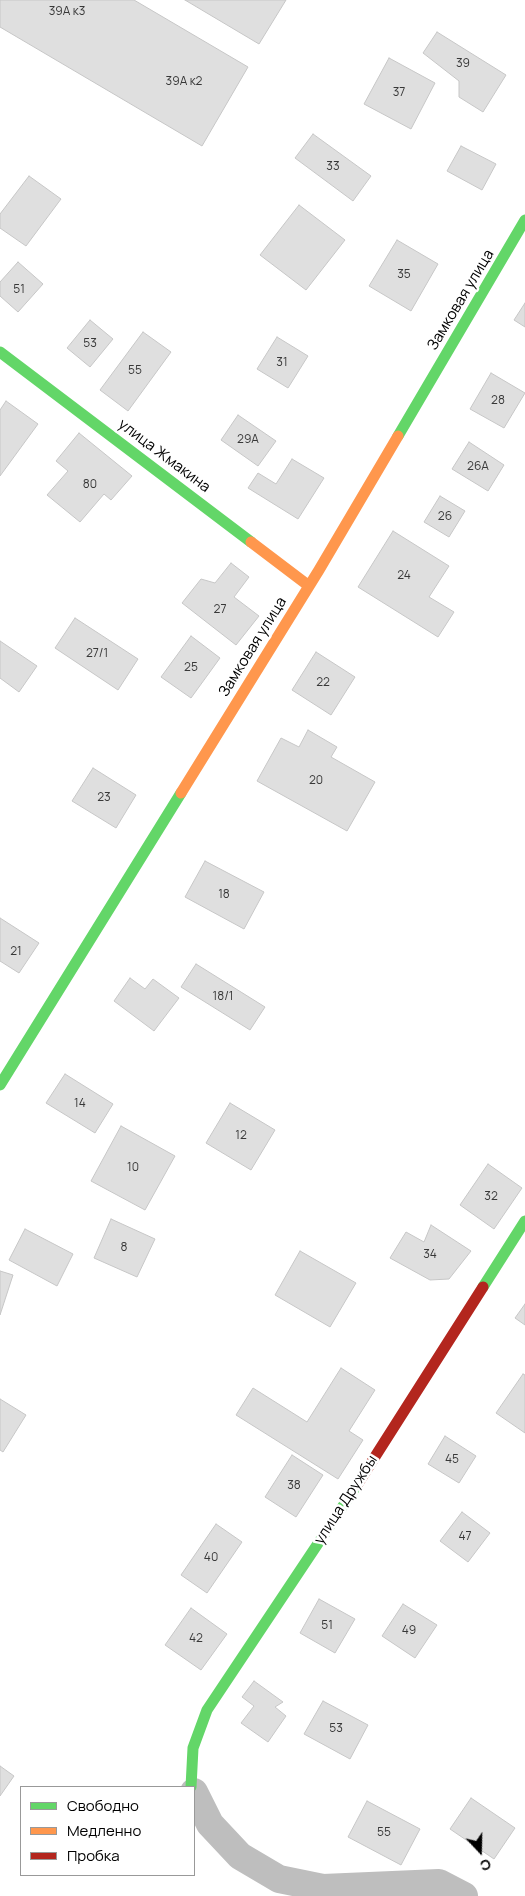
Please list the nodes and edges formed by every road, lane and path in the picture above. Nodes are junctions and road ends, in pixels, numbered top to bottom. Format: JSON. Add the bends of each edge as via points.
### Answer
{"nodes":[{"id":1,"x":525,"y":220,"type":"edge"},
{"id":2,"x":0,"y":352,"type":"edge"},
{"id":3,"x":309,"y":586,"type":"junction"},
{"id":4,"x":0,"y":1085,"type":"edge"},
{"id":5,"x":525,"y":1221,"type":"edge"},
{"id":6,"x":191,"y":1786,"type":"edge"},
{"id":7,"x":195,"y":1794,"type":"edge"},
{"id":8,"x":464,"y":1896,"type":"edge"}],
"edges":[{"from":1,"to":3,"type":"street","name":"Замковая улица"},
{"from":2,"to":3,"type":"street","name":"улица Жмакина"},
{"from":3,"to":4,"type":"street","name":"Замковая улица"},
{"from":5,"to":6,"type":"street","name":"улица Дружбы","via":[[350,1496],[207,1710],[192,1748]]},
{"from":7,"to":8,"type":"street","via":[[210,1824],[240,1856],[279,1879],[323,1888],[439,1883]]}]}
